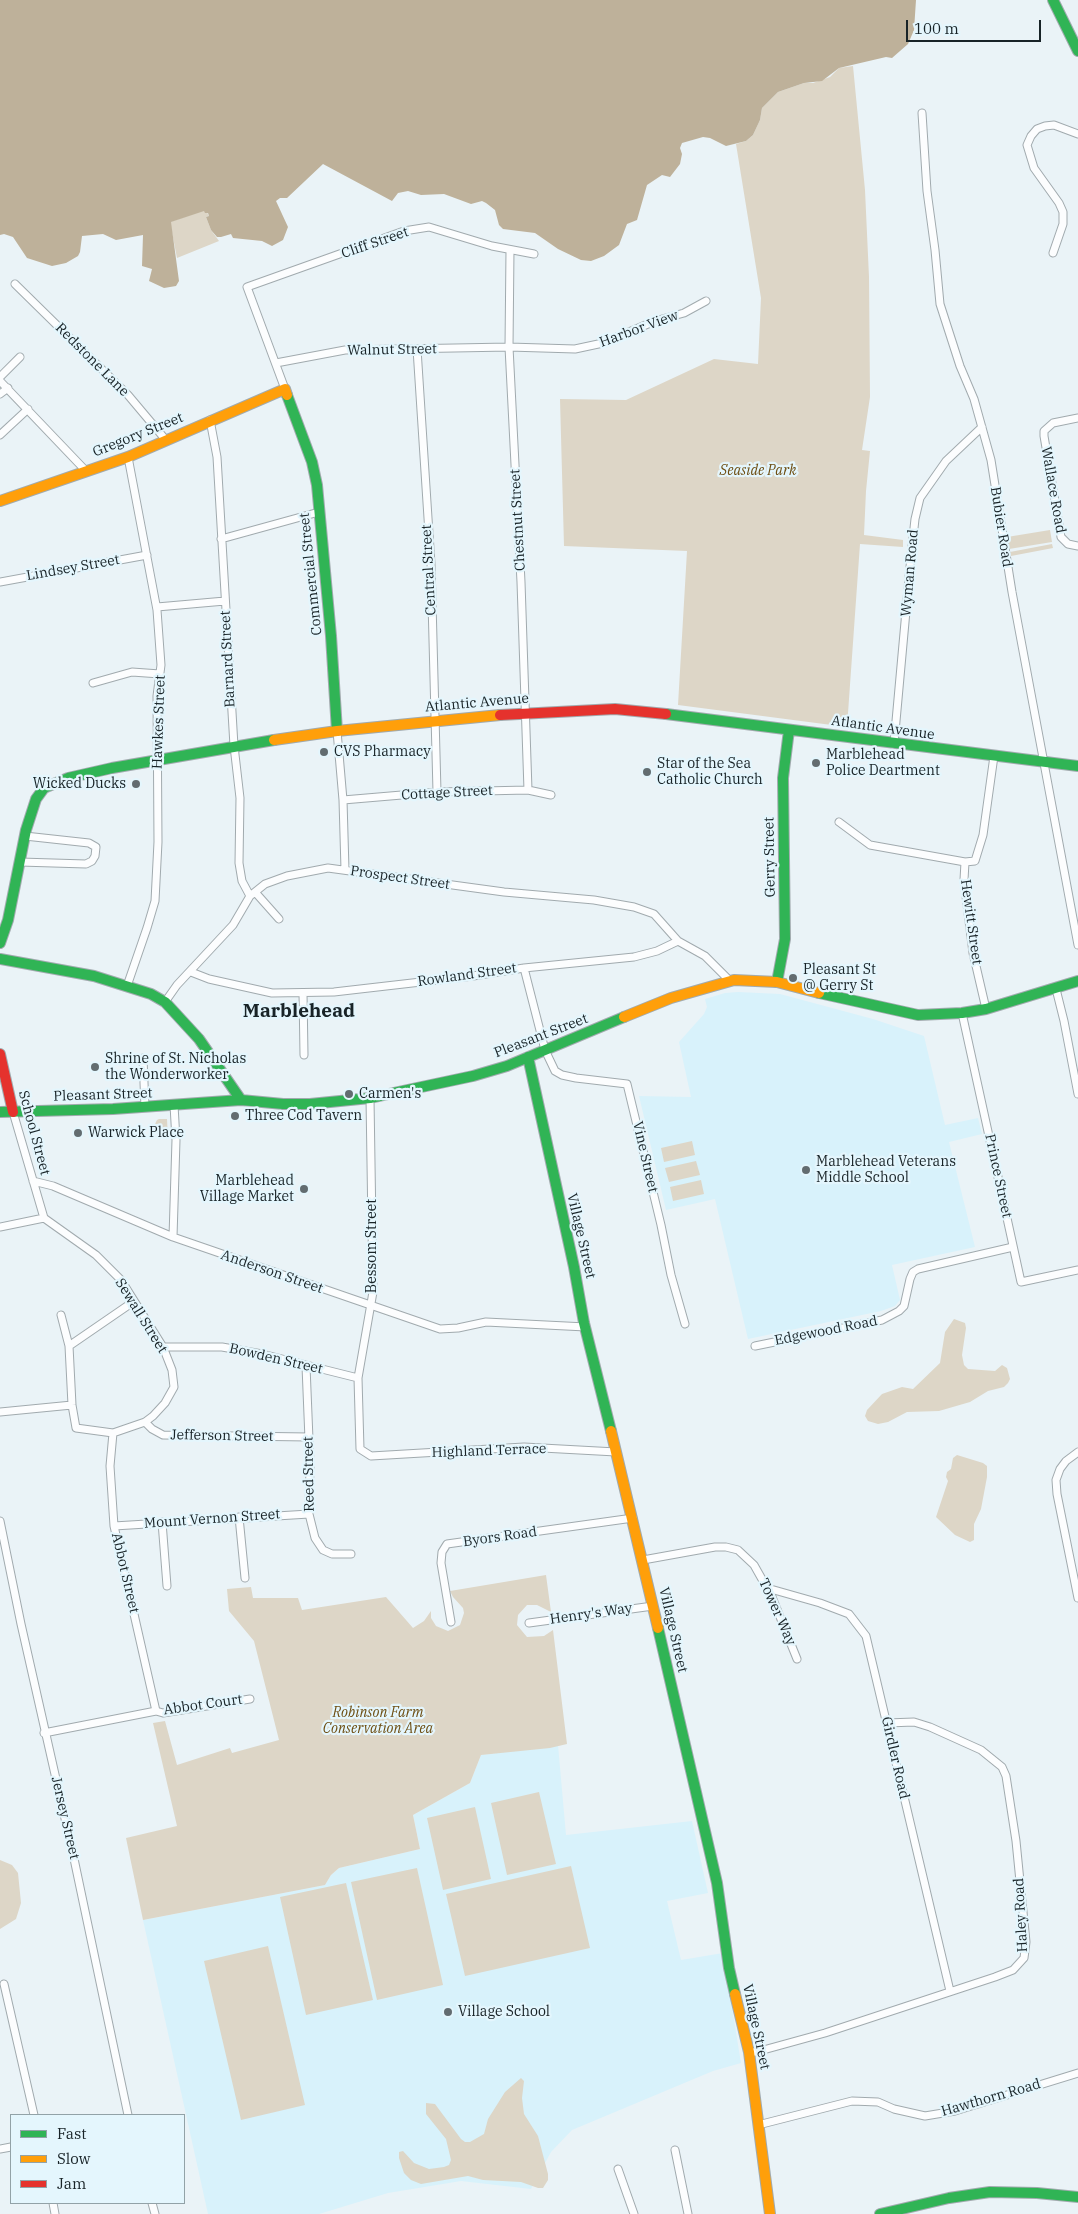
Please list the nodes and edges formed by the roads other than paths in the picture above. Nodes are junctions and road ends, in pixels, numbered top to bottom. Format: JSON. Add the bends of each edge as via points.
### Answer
{"nodes":[{"id":1,"x":1053,"y":0,"type":"edge"},
{"id":2,"x":1078,"y":51,"type":"edge"},
{"id":3,"x":922,"y":113,"type":"dead end"},
{"id":4,"x":1078,"y":134,"type":"edge"},
{"id":5,"x":510,"y":250,"type":"junction"},
{"id":6,"x":1053,"y":252,"type":"dead end"},
{"id":7,"x":534,"y":254,"type":"dead end"},
{"id":8,"x":15,"y":284,"type":"dead end"},
{"id":9,"x":247,"y":287,"type":"joint"},
{"id":10,"x":706,"y":301,"type":"dead end"},
{"id":11,"x":509,"y":348,"type":"junction"},
{"id":12,"x":417,"y":349,"type":"junction"},
{"id":13,"x":20,"y":357,"type":"dead end"},
{"id":14,"x":276,"y":363,"type":"junction"},
{"id":15,"x":0,"y":377,"type":"edge"},
{"id":16,"x":0,"y":381,"type":"edge"},
{"id":17,"x":8,"y":388,"type":"junction"},
{"id":18,"x":285,"y":389,"type":"junction"},
{"id":19,"x":0,"y":394,"type":"edge"},
{"id":20,"x":28,"y":409,"type":"junction"},
{"id":21,"x":1078,"y":418,"type":"edge"},
{"id":22,"x":210,"y":420,"type":"junction"},
{"id":23,"x":982,"y":427,"type":"junction"},
{"id":24,"x":0,"y":435,"type":"edge"},
{"id":25,"x":165,"y":439,"type":"junction"},
{"id":26,"x":128,"y":457,"type":"junction"},
{"id":27,"x":86,"y":470,"type":"junction"},
{"id":28,"x":0,"y":501,"type":"edge"},
{"id":29,"x":319,"y":512,"type":"junction"},
{"id":30,"x":221,"y":539,"type":"junction"},
{"id":31,"x":1078,"y":546,"type":"edge"},
{"id":32,"x":147,"y":555,"type":"junction"},
{"id":33,"x":0,"y":582,"type":"edge"},
{"id":34,"x":225,"y":601,"type":"junction"},
{"id":35,"x":157,"y":607,"type":"junction"},
{"id":36,"x":160,"y":674,"type":"junction"},
{"id":37,"x":93,"y":683,"type":"dead end"},
{"id":38,"x":524,"y":712,"type":"junction"},
{"id":39,"x":434,"y":721,"type":"junction"},
{"id":40,"x":788,"y":730,"type":"junction"},
{"id":41,"x":336,"y":731,"type":"junction"},
{"id":42,"x":894,"y":743,"type":"junction"},
{"id":43,"x":234,"y":746,"type":"junction"},
{"id":44,"x":994,"y":756,"type":"junction"},
{"id":45,"x":158,"y":759,"type":"junction"},
{"id":46,"x":1044,"y":762,"type":"junction"},
{"id":47,"x":1078,"y":766,"type":"edge"},
{"id":48,"x":528,"y":790,"type":"junction"},
{"id":49,"x":437,"y":792,"type":"junction"},
{"id":50,"x":551,"y":795,"type":"dead end"},
{"id":51,"x":343,"y":800,"type":"junction"},
{"id":52,"x":839,"y":822,"type":"dead end"},
{"id":53,"x":26,"y":836,"type":"junction"},
{"id":54,"x":20,"y":862,"type":"junction"},
{"id":55,"x":964,"y":862,"type":"junction"},
{"id":56,"x":345,"y":870,"type":"junction"},
{"id":57,"x":253,"y":894,"type":"junction"},
{"id":58,"x":279,"y":919,"type":"dead end"},
{"id":59,"x":678,"y":941,"type":"junction"},
{"id":60,"x":0,"y":943,"type":"edge"},
{"id":61,"x":1078,"y":945,"type":"edge"},
{"id":62,"x":0,"y":959,"type":"edge"},
{"id":63,"x":524,"y":968,"type":"junction"},
{"id":64,"x":190,"y":972,"type":"junction"},
{"id":65,"x":729,"y":980,"type":"junction"},
{"id":66,"x":777,"y":982,"type":"junction"},
{"id":67,"x":1078,"y":982,"type":"edge"},
{"id":68,"x":127,"y":986,"type":"junction"},
{"id":69,"x":1056,"y":989,"type":"junction"},
{"id":70,"x":303,"y":993,"type":"junction"},
{"id":71,"x":165,"y":1002,"type":"junction"},
{"id":72,"x":986,"y":1009,"type":"junction"},
{"id":73,"x":962,"y":1013,"type":"junction"},
{"id":74,"x":545,"y":1050,"type":"junction"},
{"id":75,"x":0,"y":1054,"type":"edge"},
{"id":76,"x":304,"y":1055,"type":"dead end"},
{"id":77,"x":143,"y":1058,"type":"dead end"},
{"id":78,"x":528,"y":1058,"type":"junction"},
{"id":79,"x":1078,"y":1094,"type":"edge"},
{"id":80,"x":370,"y":1098,"type":"junction"},
{"id":81,"x":241,"y":1100,"type":"junction"},
{"id":82,"x":174,"y":1105,"type":"junction"},
{"id":83,"x":145,"y":1107,"type":"junction"},
{"id":84,"x":0,"y":1112,"type":"edge"},
{"id":85,"x":13,"y":1112,"type":"junction"},
{"id":86,"x":33,"y":1181,"type":"junction"},
{"id":87,"x":44,"y":1218,"type":"junction"},
{"id":88,"x":0,"y":1227,"type":"edge"},
{"id":89,"x":173,"y":1237,"type":"junction"},
{"id":90,"x":1013,"y":1247,"type":"junction"},
{"id":91,"x":1078,"y":1270,"type":"edge"},
{"id":92,"x":133,"y":1302,"type":"junction"},
{"id":93,"x":371,"y":1306,"type":"junction"},
{"id":94,"x":61,"y":1315,"type":"dead end"},
{"id":95,"x":685,"y":1324,"type":"dead end"},
{"id":96,"x":586,"y":1328,"type":"junction"},
{"id":97,"x":69,"y":1346,"type":"junction"},
{"id":98,"x":755,"y":1346,"type":"dead end"},
{"id":99,"x":163,"y":1347,"type":"junction"},
{"id":100,"x":306,"y":1366,"type":"junction"},
{"id":101,"x":358,"y":1378,"type":"junction"},
{"id":102,"x":72,"y":1405,"type":"junction"},
{"id":103,"x":0,"y":1412,"type":"edge"},
{"id":104,"x":145,"y":1422,"type":"junction"},
{"id":105,"x":113,"y":1433,"type":"junction"},
{"id":106,"x":309,"y":1437,"type":"junction"},
{"id":107,"x":363,"y":1452,"type":"joint"},
{"id":108,"x":616,"y":1452,"type":"junction"},
{"id":109,"x":1078,"y":1452,"type":"edge"},
{"id":110,"x":309,"y":1514,"type":"junction"},
{"id":111,"x":239,"y":1517,"type":"junction"},
{"id":112,"x":633,"y":1518,"type":"junction"},
{"id":113,"x":0,"y":1521,"type":"edge"},
{"id":114,"x":162,"y":1522,"type":"junction"},
{"id":115,"x":114,"y":1526,"type":"junction"},
{"id":116,"x":351,"y":1554,"type":"dead end"},
{"id":117,"x":643,"y":1560,"type":"junction"},
{"id":118,"x":245,"y":1578,"type":"dead end"},
{"id":119,"x":166,"y":1586,"type":"dead end"},
{"id":120,"x":768,"y":1588,"type":"junction"},
{"id":121,"x":1078,"y":1598,"type":"edge"},
{"id":122,"x":653,"y":1606,"type":"junction"},
{"id":123,"x":450,"y":1622,"type":"dead end"},
{"id":124,"x":528,"y":1623,"type":"dead end"},
{"id":125,"x":797,"y":1659,"type":"dead end"},
{"id":126,"x":250,"y":1699,"type":"dead end"},
{"id":127,"x":156,"y":1711,"type":"junction"},
{"id":128,"x":887,"y":1723,"type":"junction"},
{"id":129,"x":44,"y":1733,"type":"junction"},
{"id":130,"x":4,"y":1984,"type":"dead end"},
{"id":131,"x":950,"y":1991,"type":"junction"},
{"id":132,"x":749,"y":2052,"type":"junction"},
{"id":133,"x":1078,"y":2073,"type":"edge"},
{"id":134,"x":34,"y":2114,"type":"edge"},
{"id":135,"x":128,"y":2114,"type":"edge"},
{"id":136,"x":758,"y":2125,"type":"junction"},
{"id":137,"x":676,"y":2150,"type":"dead end"},
{"id":138,"x":618,"y":2169,"type":"dead end"},
{"id":139,"x":1078,"y":2197,"type":"edge"},
{"id":140,"x":634,"y":2214,"type":"edge"},
{"id":141,"x":688,"y":2214,"type":"edge"},
{"id":142,"x":770,"y":2214,"type":"edge"},
{"id":143,"x":880,"y":2214,"type":"edge"}],
"edges":[{"from":1,"to":2,"type":"main road"},
{"from":3,"to":23,"type":"street","name":"Bubier Road","via":[[940,304]]},
{"from":4,"to":6,"type":"street","via":[[1054,125],[1044,126],[1037,129],[1027,145],[1034,168],[1063,212],[1063,224]]},
{"from":5,"to":7,"type":"street","name":"Cliff Street"},
{"from":5,"to":9,"type":"street","name":"Cliff Street","via":[[429,227],[404,231]]},
{"from":5,"to":11,"type":"street","name":"Chestnut Street"},
{"from":8,"to":25,"type":"street","name":"Redstone Lane","via":[[128,395]]},
{"from":9,"to":14,"type":"street","name":"Commercial Street"},
{"from":10,"to":11,"type":"street","name":"Harbor View","via":[[684,313],[655,320],[591,346],[575,349]]},
{"from":11,"to":12,"type":"street","name":"Walnut Street"},
{"from":11,"to":38,"type":"street","name":"Chestnut Street","via":[[522,582]]},
{"from":12,"to":14,"type":"street","name":"Walnut Street","via":[[345,350]]},
{"from":12,"to":39,"type":"street","name":"Central Street","via":[[430,564]]},
{"from":13,"to":15,"type":"street"},
{"from":14,"to":18,"type":"street","name":"Commercial Street"},
{"from":16,"to":17,"type":"street"},
{"from":17,"to":19,"type":"street"},
{"from":17,"to":20,"type":"street"},
{"from":18,"to":22,"type":"main road","name":"Gregory Street"},
{"from":18,"to":29,"type":"main road","name":"Commercial Street","via":[[312,462]]},
{"from":20,"to":24,"type":"street"},
{"from":20,"to":27,"type":"street"},
{"from":21,"to":31,"type":"street","name":"Wallace Road","via":[[1053,423],[1044,431],[1044,436],[1061,537],[1068,544]]},
{"from":22,"to":25,"type":"main road","name":"Gregory Street"},
{"from":22,"to":30,"type":"street","name":"Barnard Street","via":[[217,457]]},
{"from":23,"to":42,"type":"street","name":"Wyman Road","via":[[946,462],[920,498],[911,556]]},
{"from":23,"to":46,"type":"street","name":"Bubier Road"},
{"from":25,"to":26,"type":"main road","name":"Gregory Street"},
{"from":26,"to":27,"type":"main road","name":"Gregory Street"},
{"from":26,"to":32,"type":"street","name":"Hawkes Street"},
{"from":27,"to":28,"type":"main road","name":"Gregory Street"},
{"from":29,"to":30,"type":"street"},
{"from":29,"to":41,"type":"main road","name":"Commercial Street"},
{"from":30,"to":34,"type":"street","name":"Barnard Street"},
{"from":32,"to":33,"type":"street","name":"Lindsey Street"},
{"from":32,"to":35,"type":"street","name":"Hawkes Street"},
{"from":34,"to":35,"type":"street"},
{"from":34,"to":43,"type":"street","name":"Barnard Street"},
{"from":35,"to":36,"type":"street","name":"Hawkes Street"},
{"from":36,"to":37,"type":"street","via":[[132,672]]},
{"from":36,"to":45,"type":"street","name":"Hawkes Street"},
{"from":38,"to":39,"type":"main road","name":"Atlantic Avenue"},
{"from":38,"to":40,"type":"main road","name":"Atlantic Avenue","via":[[614,709]]},
{"from":38,"to":48,"type":"street","name":"Chestnut Street"},
{"from":39,"to":41,"type":"main road","name":"Atlantic Avenue"},
{"from":39,"to":49,"type":"street","name":"Central Street"},
{"from":40,"to":42,"type":"main road","name":"Atlantic Avenue"},
{"from":40,"to":66,"type":"main road","name":"Gerry Street","via":[[783,778],[785,939]]},
{"from":41,"to":43,"type":"main road","name":"Atlantic Avenue"},
{"from":41,"to":51,"type":"street","name":"Commercial Street"},
{"from":42,"to":44,"type":"main road","name":"Atlantic Avenue"},
{"from":43,"to":45,"type":"main road","name":"Atlantic Avenue"},
{"from":43,"to":57,"type":"street","name":"Barnard Street","via":[[240,798],[239,863],[242,881]]},
{"from":44,"to":46,"type":"main road","name":"Atlantic Avenue"},
{"from":44,"to":55,"type":"street","name":"Hewitt Street","via":[[983,835],[975,861]]},
{"from":45,"to":53,"type":"main road","name":"Atlantic Avenue","via":[[68,778],[44,788],[36,799]]},
{"from":45,"to":68,"type":"street","name":"Hawkes Street","via":[[155,900]]},
{"from":46,"to":47,"type":"main road","name":"Atlantic Avenue"},
{"from":46,"to":61,"type":"street","name":"Bubier Road"},
{"from":48,"to":49,"type":"street","name":"Cottage Street"},
{"from":48,"to":50,"type":"street","name":"Cottage Street"},
{"from":49,"to":51,"type":"street","name":"Cottage Street"},
{"from":51,"to":56,"type":"street","name":"Commercial Street"},
{"from":52,"to":55,"type":"street","via":[[870,845]]},
{"from":53,"to":54,"type":"main road","name":"Atlantic Avenue"},
{"from":53,"to":54,"type":"street","via":[[88,843],[96,847],[96,856],[86,864]]},
{"from":54,"to":60,"type":"main road","name":"Atlantic Avenue"},
{"from":55,"to":72,"type":"street","name":"Hewitt Street","via":[[973,953]]},
{"from":56,"to":57,"type":"street","name":"Prospect Street","via":[[328,868],[287,876],[266,884]]},
{"from":56,"to":59,"type":"street","name":"Prospect Street","via":[[634,906],[654,914]]},
{"from":57,"to":58,"type":"street","name":"Barnard Street"},
{"from":57,"to":64,"type":"street","via":[[233,925]]},
{"from":59,"to":63,"type":"street","name":"Rowland Street","via":[[657,951],[634,956]]},
{"from":59,"to":65,"type":"street","via":[[704,956]]},
{"from":62,"to":68,"type":"main road","via":[[65,970]]},
{"from":63,"to":70,"type":"street","name":"Rowland Street"},
{"from":63,"to":74,"type":"street"},
{"from":64,"to":70,"type":"street","name":"Rowland Street","via":[[209,980],[272,993]]},
{"from":64,"to":71,"type":"street"},
{"from":65,"to":66,"type":"main road","name":"Pleasant Street"},
{"from":65,"to":74,"type":"main road","name":"Pleasant Street","via":[[672,998]]},
{"from":66,"to":73,"type":"main road","name":"Pleasant Street","via":[[918,1015]]},
{"from":67,"to":69,"type":"main road","name":"Pleasant Street"},
{"from":68,"to":71,"type":"main road"},
{"from":69,"to":72,"type":"main road","name":"Pleasant Street"},
{"from":69,"to":79,"type":"street"},
{"from":70,"to":76,"type":"street"},
{"from":71,"to":81,"type":"main road","via":[[199,1039]]},
{"from":72,"to":73,"type":"main road","name":"Pleasant Street"},
{"from":73,"to":90,"type":"street","name":"Prince Street"},
{"from":74,"to":78,"type":"main road","name":"Pleasant Street"},
{"from":74,"to":95,"type":"street","name":"Vine Street","via":[[556,1071],[562,1075],[627,1084]]},
{"from":75,"to":85,"type":"main road","name":"School Street"},
{"from":77,"to":83,"type":"street"},
{"from":78,"to":80,"type":"main road","name":"Pleasant Street","via":[[473,1076]]},
{"from":78,"to":96,"type":"main road","name":"Village Street"},
{"from":80,"to":81,"type":"main road","name":"Pleasant Street","via":[[284,1104]]},
{"from":80,"to":93,"type":"street","name":"Bessom Street"},
{"from":81,"to":82,"type":"main road","name":"Pleasant Street"},
{"from":82,"to":83,"type":"main road","name":"Pleasant Street"},
{"from":82,"to":89,"type":"street"},
{"from":83,"to":85,"type":"main road","name":"Pleasant Street"},
{"from":84,"to":85,"type":"main road","name":"Pleasant Street"},
{"from":85,"to":86,"type":"street","name":"School Street"},
{"from":86,"to":87,"type":"street","name":"School Street"},
{"from":86,"to":89,"type":"street","name":"Anderson Street","via":[[53,1186]]},
{"from":87,"to":88,"type":"street"},
{"from":87,"to":92,"type":"street","name":"Sewall Street","via":[[96,1255],[121,1280]]},
{"from":89,"to":93,"type":"street","name":"Anderson Street"},
{"from":90,"to":91,"type":"street","name":"Prince Street","via":[[1021,1282]]},
{"from":90,"to":98,"type":"street","name":"Edgewood Road","via":[[918,1269],[910,1279],[904,1306],[882,1320]]},
{"from":92,"to":97,"type":"street"},
{"from":92,"to":99,"type":"street","name":"Sewall Street"},
{"from":93,"to":96,"type":"street","name":"Anderson Street","via":[[440,1330],[486,1322]]},
{"from":93,"to":101,"type":"street","name":"Bessom Street"},
{"from":94,"to":97,"type":"street"},
{"from":96,"to":108,"type":"main road","name":"Village Street"},
{"from":97,"to":102,"type":"street"},
{"from":99,"to":100,"type":"street","name":"Bowden Street","via":[[222,1347]]},
{"from":99,"to":104,"type":"street","name":"Sewall Street","via":[[172,1370],[174,1387],[166,1403]]},
{"from":100,"to":101,"type":"street","name":"Bowden Street"},
{"from":100,"to":106,"type":"street","name":"Reed Street"},
{"from":101,"to":107,"type":"street","name":"Bessom Street","via":[[359,1445]]},
{"from":102,"to":103,"type":"street"},
{"from":102,"to":105,"type":"street","via":[[76,1428]]},
{"from":104,"to":105,"type":"street"},
{"from":104,"to":106,"type":"street","name":"Jefferson Street","via":[[163,1435]]},
{"from":105,"to":115,"type":"street","name":"Abbot Street","via":[[110,1466]]},
{"from":106,"to":110,"type":"street","name":"Reed Street"},
{"from":107,"to":108,"type":"street","name":"Highland Terrace","via":[[370,1456],[524,1447]]},
{"from":108,"to":112,"type":"main road","name":"Village Street"},
{"from":109,"to":121,"type":"street","via":[[1066,1461],[1056,1480]]},
{"from":110,"to":111,"type":"street","name":"Mount Vernon Street"},
{"from":110,"to":116,"type":"street","name":"Reed Street","via":[[315,1538],[323,1550],[332,1554]]},
{"from":111,"to":114,"type":"street","name":"Mount Vernon Street"},
{"from":111,"to":118,"type":"street"},
{"from":112,"to":117,"type":"main road","name":"Village Street"},
{"from":112,"to":123,"type":"street","name":"Byors Road","via":[[447,1544],[441,1563]]},
{"from":113,"to":129,"type":"street","name":"Jersey Street"},
{"from":114,"to":115,"type":"street","name":"Mount Vernon Street"},
{"from":114,"to":119,"type":"street"},
{"from":115,"to":127,"type":"street","name":"Abbot Street"},
{"from":117,"to":120,"type":"street","name":"Tower Way","via":[[715,1546],[726,1547],[746,1556]]},
{"from":117,"to":122,"type":"main road","name":"Village Street"},
{"from":120,"to":125,"type":"street","name":"Tower Way"},
{"from":120,"to":128,"type":"street","name":"Girdler Road","via":[[835,1608],[855,1620],[866,1636]]},
{"from":122,"to":124,"type":"street","name":"Henry's Way"},
{"from":122,"to":132,"type":"main road","name":"Village Street","via":[[717,1883],[729,1968]]},
{"from":126,"to":127,"type":"street","name":"Abbot Court","via":[[163,1713]]},
{"from":127,"to":129,"type":"street","name":"Abbot Court"},
{"from":128,"to":131,"type":"street","name":"Girdler Road"},
{"from":128,"to":131,"type":"street","name":"Haley Road","via":[[914,1722],[941,1732],[989,1756],[1002,1766],[1006,1776],[1016,1841],[1026,1953],[1013,1970]]},
{"from":129,"to":135,"type":"street","name":"Jersey Street"},
{"from":130,"to":134,"type":"street"},
{"from":131,"to":132,"type":"street","name":"Haley Road","via":[[826,2034]]},
{"from":132,"to":136,"type":"main road","name":"Village Street"},
{"from":133,"to":136,"type":"street","name":"Hawthorn Road","via":[[955,2111],[925,2116],[878,2102],[852,2101]]},
{"from":136,"to":142,"type":"main road","name":"Village Street"},
{"from":137,"to":141,"type":"street"},
{"from":138,"to":140,"type":"street"},
{"from":139,"to":143,"type":"main road","via":[[990,2192]]}]}
